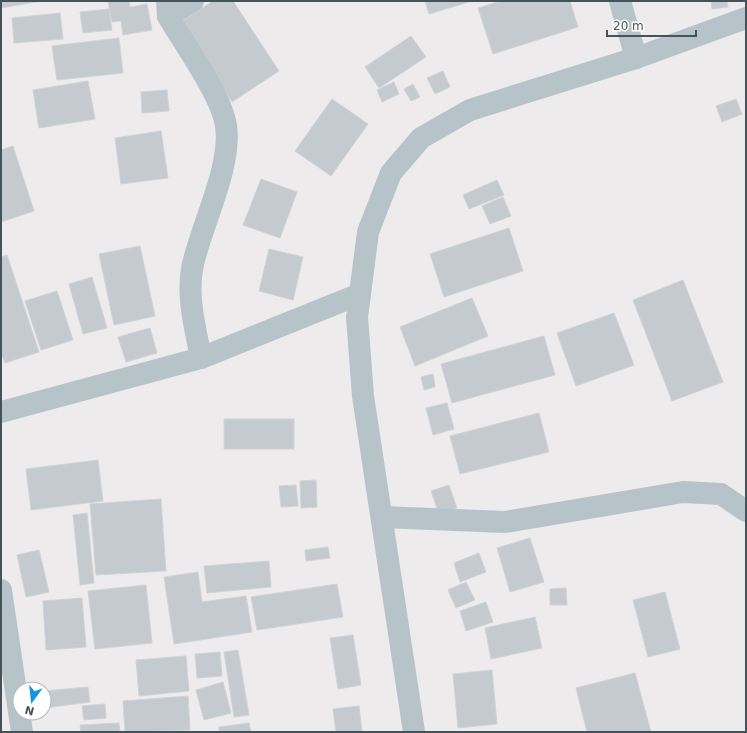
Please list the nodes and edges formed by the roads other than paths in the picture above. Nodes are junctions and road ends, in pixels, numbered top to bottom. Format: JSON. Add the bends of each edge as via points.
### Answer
{"nodes":[{"id":1,"x":193,"y":1,"type":"edge"},
{"id":2,"x":620,"y":1,"type":"edge"},
{"id":3,"x":168,"y":9,"type":"edge"},
{"id":4,"x":746,"y":18,"type":"edge"},
{"id":5,"x":636,"y":58,"type":"junction"},
{"id":6,"x":360,"y":294,"type":"junction"},
{"id":7,"x":201,"y":358,"type":"junction"},
{"id":8,"x":1,"y":412,"type":"edge"},
{"id":9,"x":746,"y":511,"type":"edge"},
{"id":10,"x":382,"y":517,"type":"junction"},
{"id":11,"x":1,"y":590,"type":"edge"},
{"id":12,"x":22,"y":732,"type":"edge"},
{"id":13,"x":414,"y":732,"type":"edge"}],
"edges":[{"from":1,"to":3,"type":"street"},
{"from":2,"to":5,"type":"street"},
{"from":3,"to":7,"type":"street","via":[[216,98],[226,126],[225,162],[193,265],[190,299]]},
{"from":4,"to":5,"type":"street"},
{"from":5,"to":6,"type":"street","via":[[470,110],[421,138],[390,173],[370,224]]},
{"from":6,"to":7,"type":"street"},
{"from":6,"to":10,"type":"street","via":[[357,317],[363,396]]},
{"from":7,"to":8,"type":"street"},
{"from":9,"to":10,"type":"street","via":[[721,494],[684,492],[505,522]]},
{"from":10,"to":13,"type":"street"},
{"from":11,"to":12,"type":"street"}]}
